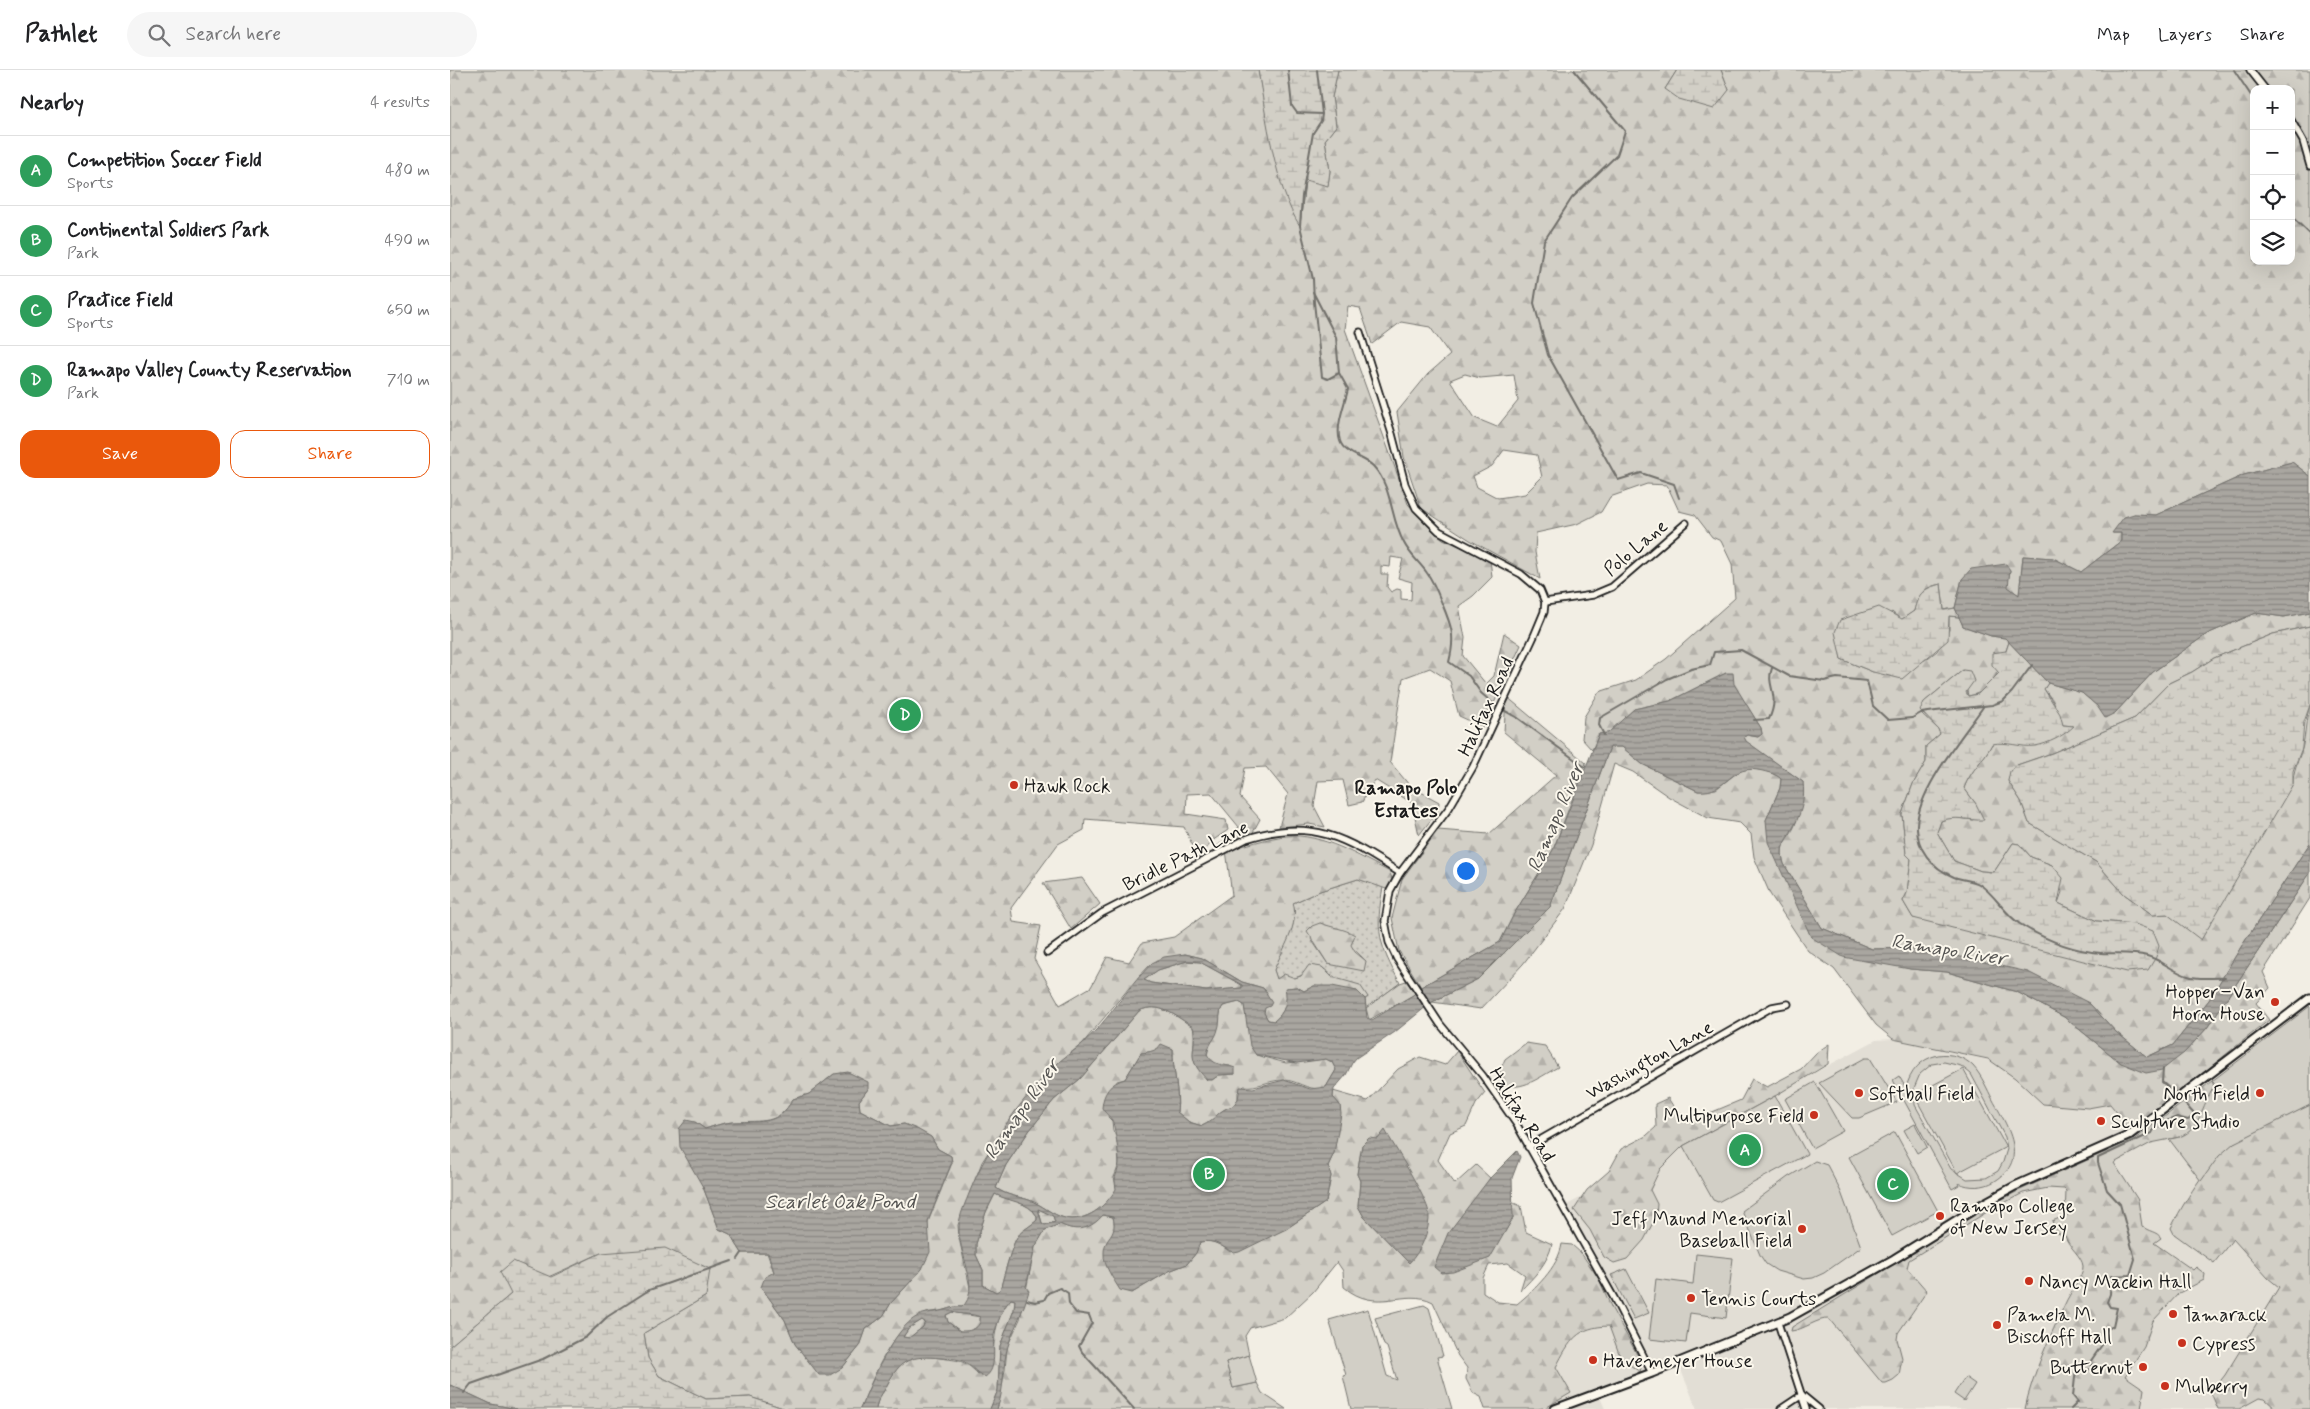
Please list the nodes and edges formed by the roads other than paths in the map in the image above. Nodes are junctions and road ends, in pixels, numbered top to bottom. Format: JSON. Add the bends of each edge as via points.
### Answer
{"nodes":[{"id":1,"x":2250,"y":70,"type":"edge"},
{"id":2,"x":2262,"y":85,"type":"edge"},
{"id":3,"x":2295,"y":127,"type":"edge"},
{"id":4,"x":2310,"y":166,"type":"edge"},
{"id":5,"x":1360,"y":332,"type":"dead end"},
{"id":6,"x":1686,"y":523,"type":"dead end"},
{"id":7,"x":1545,"y":602,"type":"junction"},
{"id":8,"x":1400,"y":873,"type":"junction"},
{"id":9,"x":1047,"y":953,"type":"dead end"},
{"id":10,"x":2310,"y":998,"type":"edge"},
{"id":11,"x":1788,"y":1004,"type":"dead end"},
{"id":12,"x":1528,"y":1147,"type":"junction"},
{"id":13,"x":1778,"y":1323,"type":"junction"},
{"id":14,"x":1652,"y":1373,"type":"junction"},
{"id":15,"x":1802,"y":1395,"type":"junction"},
{"id":16,"x":1555,"y":1409,"type":"edge"},
{"id":17,"x":1781,"y":1409,"type":"edge"},
{"id":18,"x":1806,"y":1409,"type":"edge"},
{"id":19,"x":1820,"y":1409,"type":"edge"}],
"edges":[{"from":1,"to":2,"type":"street"},
{"from":3,"to":4,"type":"street"},
{"from":5,"to":7,"type":"street","via":[[1405,484],[1416,508],[1438,531],[1521,574],[1540,590]]},
{"from":6,"to":7,"type":"street","name":"Polo Lane","via":[[1612,587],[1593,595]]},
{"from":7,"to":8,"type":"street","name":"Halifax Road","via":[[1544,612],[1477,760],[1458,795]]},
{"from":8,"to":9,"type":"street","name":"Bridle Path Lane","via":[[1362,848],[1336,836],[1298,830],[1270,832],[1246,839],[1102,913]]},
{"from":8,"to":12,"type":"street","name":"Halifax Road","via":[[1387,900],[1386,932],[1393,952],[1440,1024],[1484,1076],[1517,1124]]},
{"from":10,"to":13,"type":"main road","via":[[2137,1131],[1986,1202],[1894,1259]]},
{"from":11,"to":12,"type":"street","name":"Washington Lane","via":[[1772,1007]]},
{"from":12,"to":14,"type":"street","name":"Halifax Road","via":[[1614,1298]]},
{"from":13,"to":14,"type":"main road"},
{"from":13,"to":15,"type":"street"},
{"from":14,"to":16,"type":"main road"},
{"from":15,"to":17,"type":"street"},
{"from":15,"to":18,"type":"street"},
{"from":15,"to":19,"type":"street"}]}
